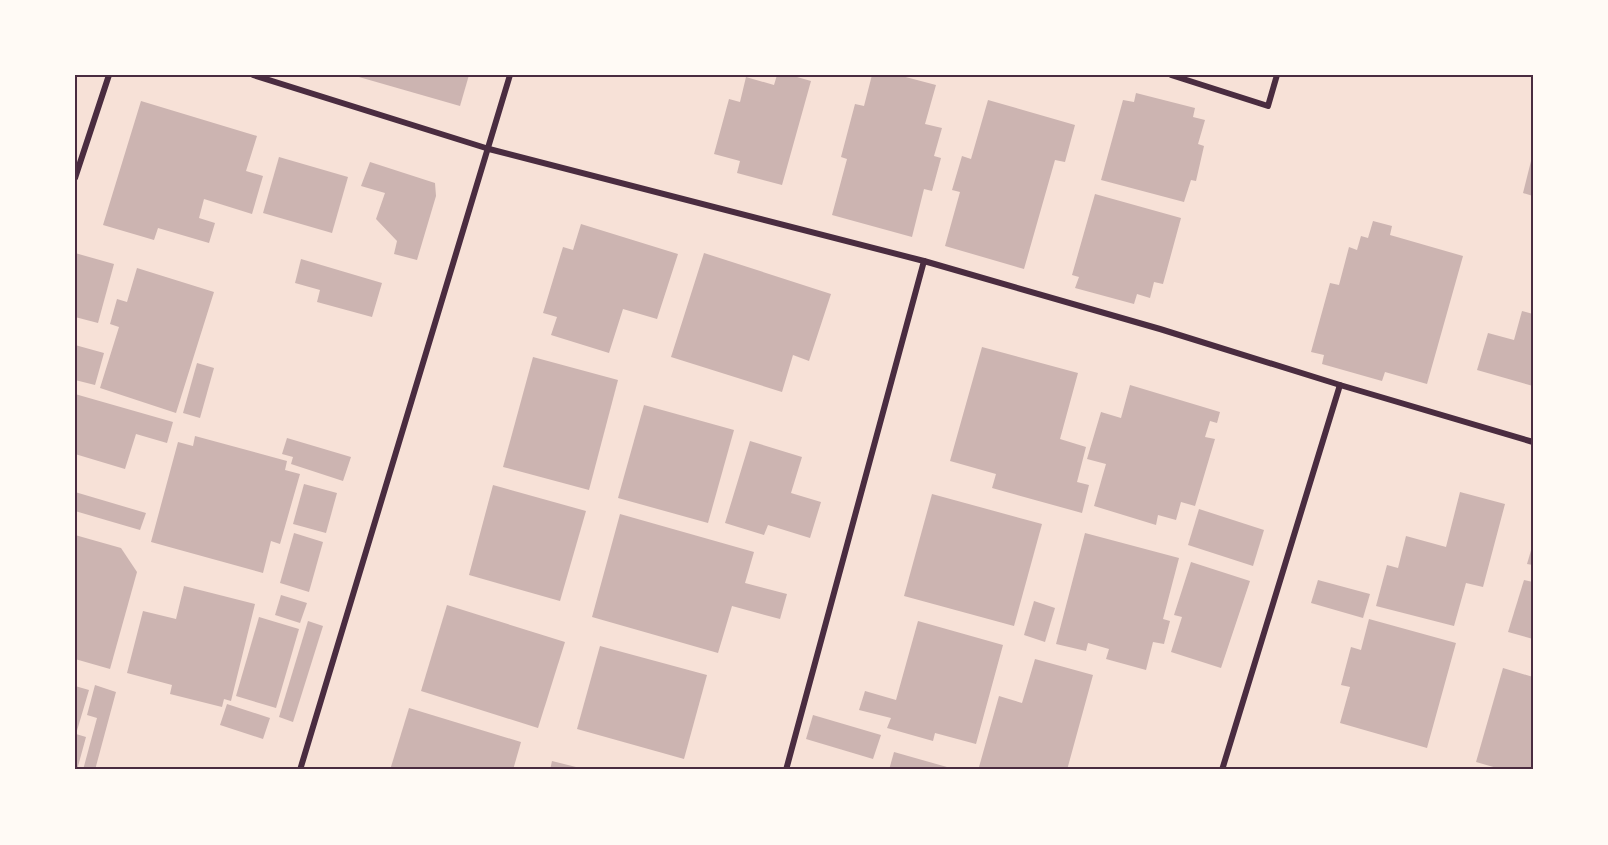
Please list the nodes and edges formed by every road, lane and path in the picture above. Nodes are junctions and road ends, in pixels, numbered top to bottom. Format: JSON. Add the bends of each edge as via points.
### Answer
{"nodes":[{"id":1,"x":109,"y":75,"type":"edge"},
{"id":2,"x":253,"y":75,"type":"edge"},
{"id":3,"x":510,"y":75,"type":"edge"},
{"id":4,"x":1171,"y":75,"type":"edge"},
{"id":5,"x":1277,"y":75,"type":"edge"},
{"id":6,"x":489,"y":149,"type":"junction"},
{"id":7,"x":75,"y":178,"type":"edge"},
{"id":8,"x":924,"y":261,"type":"junction"},
{"id":9,"x":1340,"y":385,"type":"junction"},
{"id":10,"x":1533,"y":442,"type":"edge"},
{"id":11,"x":300,"y":770,"type":"edge"},
{"id":12,"x":786,"y":770,"type":"edge"},
{"id":13,"x":1222,"y":770,"type":"edge"}],
"edges":[{"from":1,"to":7,"type":"street"},
{"from":2,"to":6,"type":"street"},
{"from":3,"to":6,"type":"street"},
{"from":4,"to":5,"type":"street","via":[[1268,106]]},
{"from":6,"to":8,"type":"street"},
{"from":6,"to":11,"type":"street"},
{"from":8,"to":9,"type":"street"},
{"from":8,"to":12,"type":"street"},
{"from":9,"to":10,"type":"street"},
{"from":9,"to":13,"type":"street"}]}
